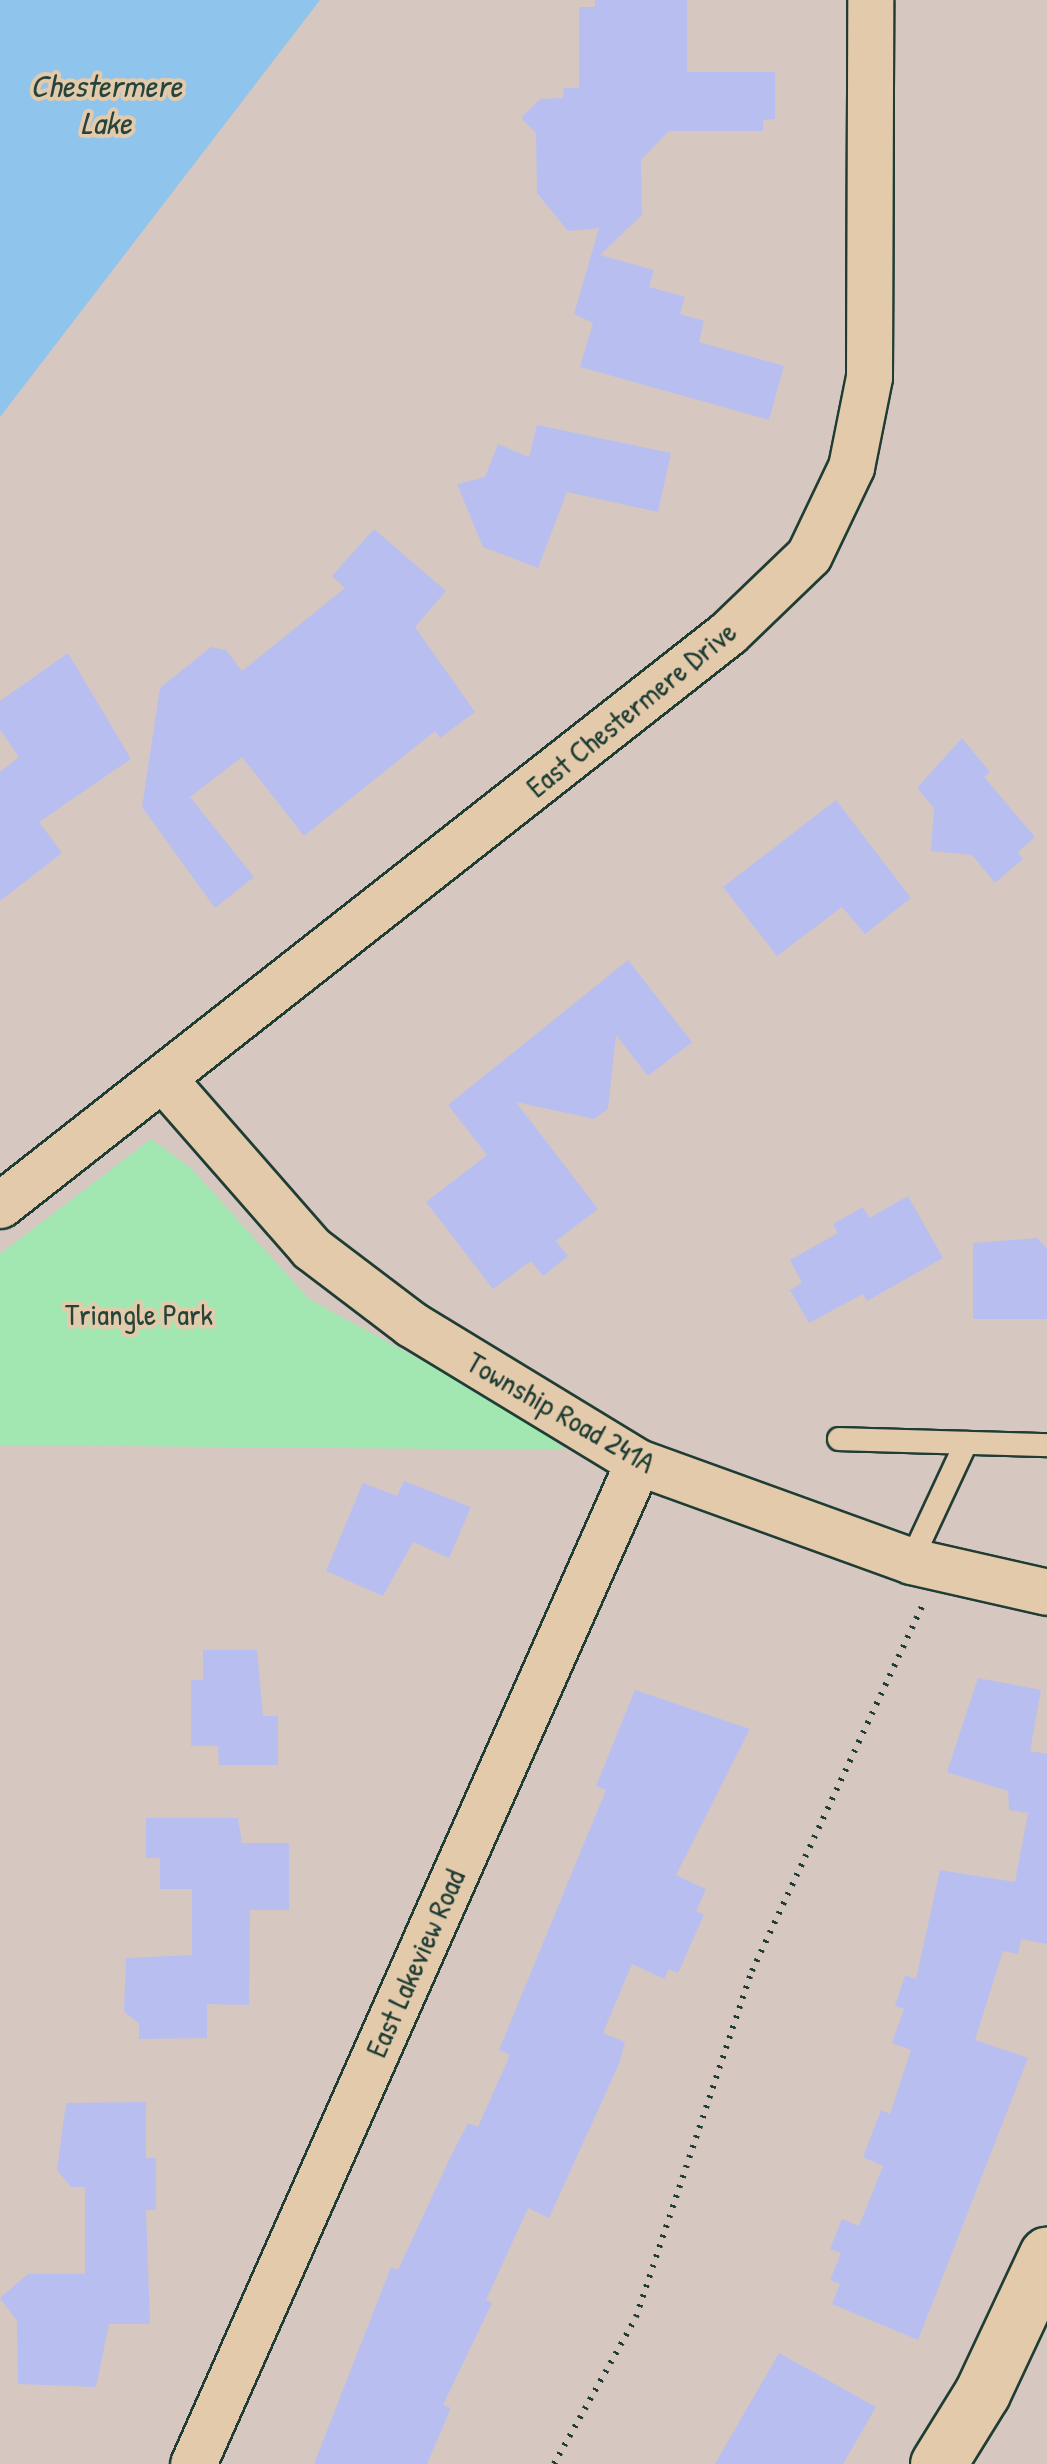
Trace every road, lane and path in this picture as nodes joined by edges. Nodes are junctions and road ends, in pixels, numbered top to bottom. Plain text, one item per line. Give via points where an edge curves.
1 (870, 0) edge
2 (165, 1081) junction
3 (0, 1204) edge
4 (839, 1438) dead end
5 (966, 1444) junction
6 (1047, 1445) edge
7 (638, 1462) junction
8 (924, 1564) junction
9 (1047, 1592) edge
10 (1047, 2254) edge
11 (192, 2464) edge
12 (554, 2464) edge
13 (938, 2464) edge

1 - 2 street, East Chestermere Drive via 869,377 851,467 809,555 728,633
2 - 3 street, East Chestermere Drive
2 - 7 street, Township Road 241A via 311,1248 411,1324
4 - 5 lane
5 - 6 lane
5 - 8 lane
7 - 8 street, Township Road 241A
7 - 11 street, East Lakeview Road
8 - 9 street, Township Road 241A
8 - 12 path via 890,1684 752,1972 636,2317
10 - 13 street via 982,2393

